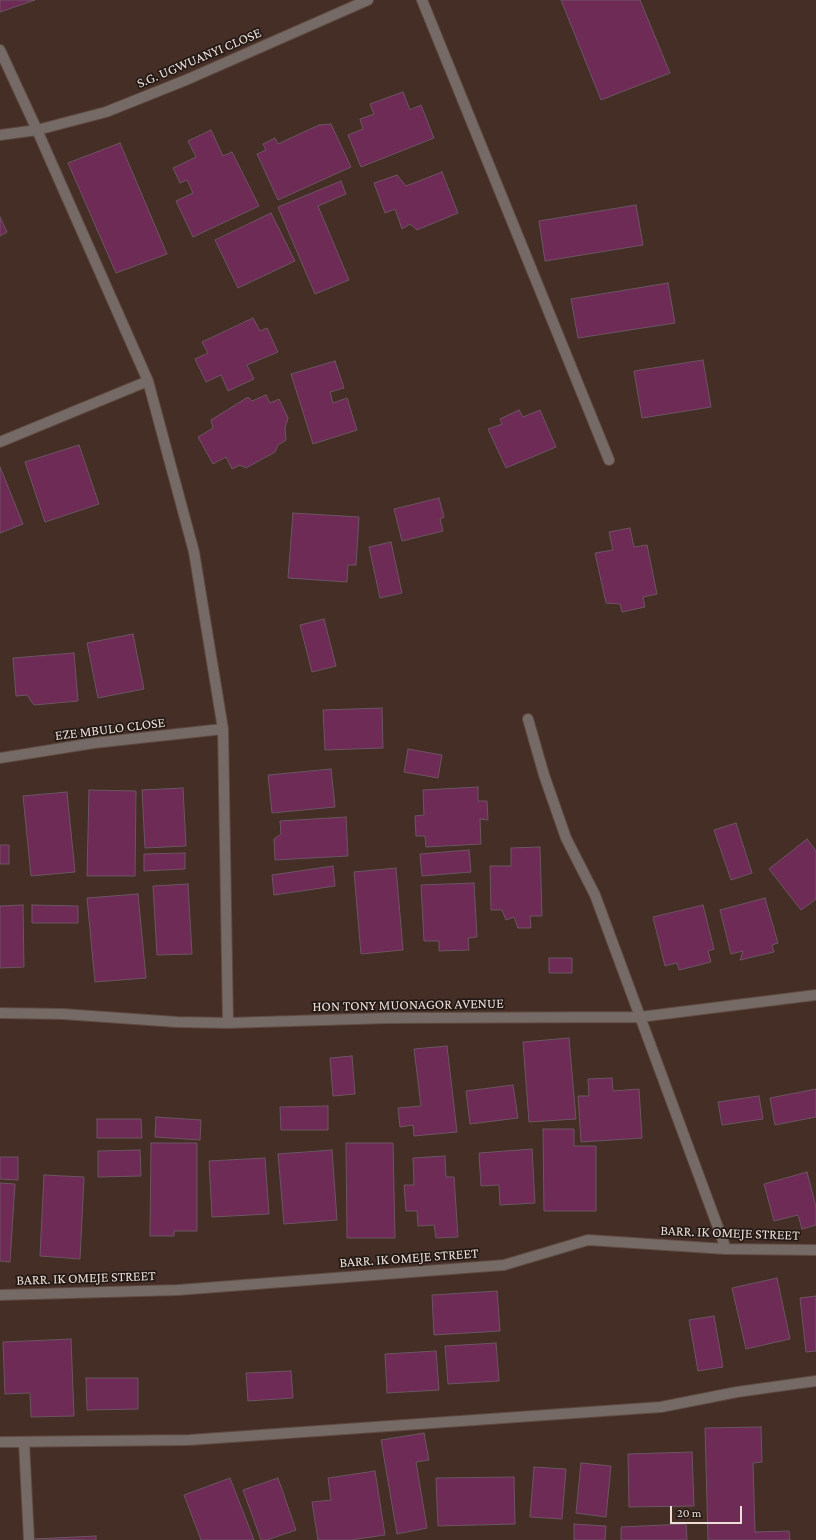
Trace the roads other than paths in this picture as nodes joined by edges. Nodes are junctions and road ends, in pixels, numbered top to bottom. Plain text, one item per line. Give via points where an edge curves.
1 (368, 0) edge
2 (422, 0) edge
3 (0, 50) edge
4 (37, 130) junction
5 (0, 135) edge
6 (148, 382) junction
7 (0, 442) edge
8 (609, 460) dead end
9 (528, 719) dead end
10 (224, 730) junction
11 (0, 758) edge
12 (816, 995) edge
13 (0, 1013) edge
14 (640, 1017) junction
15 (228, 1023) junction
16 (726, 1249) junction
17 (816, 1250) edge
18 (0, 1294) edge
19 (816, 1381) edge
20 (0, 1442) edge
21 (24, 1442) junction
22 (29, 1540) edge

1 - 4 street, S.G. UGWUANYI CLOSE via 186,80 106,112
2 - 8 street
3 - 4 street
4 - 5 street, S.G. UGWUANYI CLOSE
4 - 6 street
6 - 7 street
6 - 10 street via 194,552
9 - 14 street via 566,838 595,895
10 - 11 street, EZE MBULO CLOSE via 94,743
10 - 15 street
12 - 14 street, HON TONY MUONAGOR AVENUE
13 - 15 street, HON TONY MUONAGOR AVENUE
14 - 15 street, HON TONY MUONAGOR AVENUE via 389,1018
14 - 16 street
16 - 17 street, BARR. IK OMEJE STREET
16 - 18 street, BARR. IK OMEJE STREET via 588,1240 504,1265 178,1290
19 - 21 street via 737,1392 661,1408 189,1440
20 - 21 street
21 - 22 street

